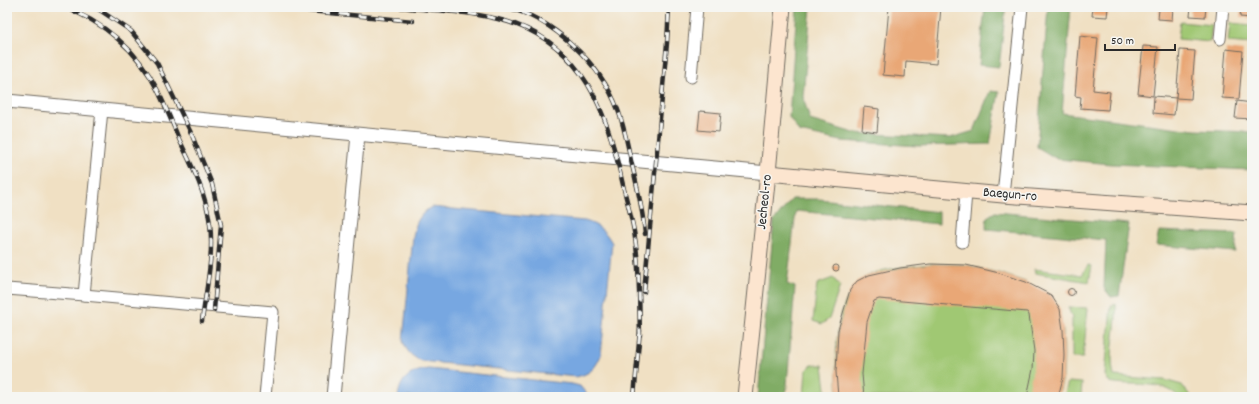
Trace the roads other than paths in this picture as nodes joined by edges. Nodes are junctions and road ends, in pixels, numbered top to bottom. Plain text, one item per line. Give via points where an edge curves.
1 (697, 7) edge
2 (783, 7) edge
3 (1022, 7) edge
4 (1223, 7) edge
5 (1220, 39) dead end
6 (691, 77) dead end
7 (7, 101) edge
8 (102, 110) junction
9 (358, 134) junction
10 (768, 173) junction
11 (966, 192) junction
12 (1003, 195) junction
13 (1252, 213) edge
14 (962, 242) dead end
15 (7, 289) edge
16 (84, 295) junction
17 (265, 397) edge
18 (333, 397) edge
19 (745, 397) edge

1 - 6 street
2 - 10 main road, Jecheol-ro
3 - 12 street
4 - 5 street
7 - 8 street
8 - 9 street
8 - 16 street
9 - 10 street
9 - 18 street
10 - 11 main road, Baegun-ro
10 - 19 main road, Jecheol-ro
11 - 12 main road, Baegun-ro
11 - 14 street
12 - 13 main road, Baegun-ro
15 - 16 street
16 - 17 street via 273,312

